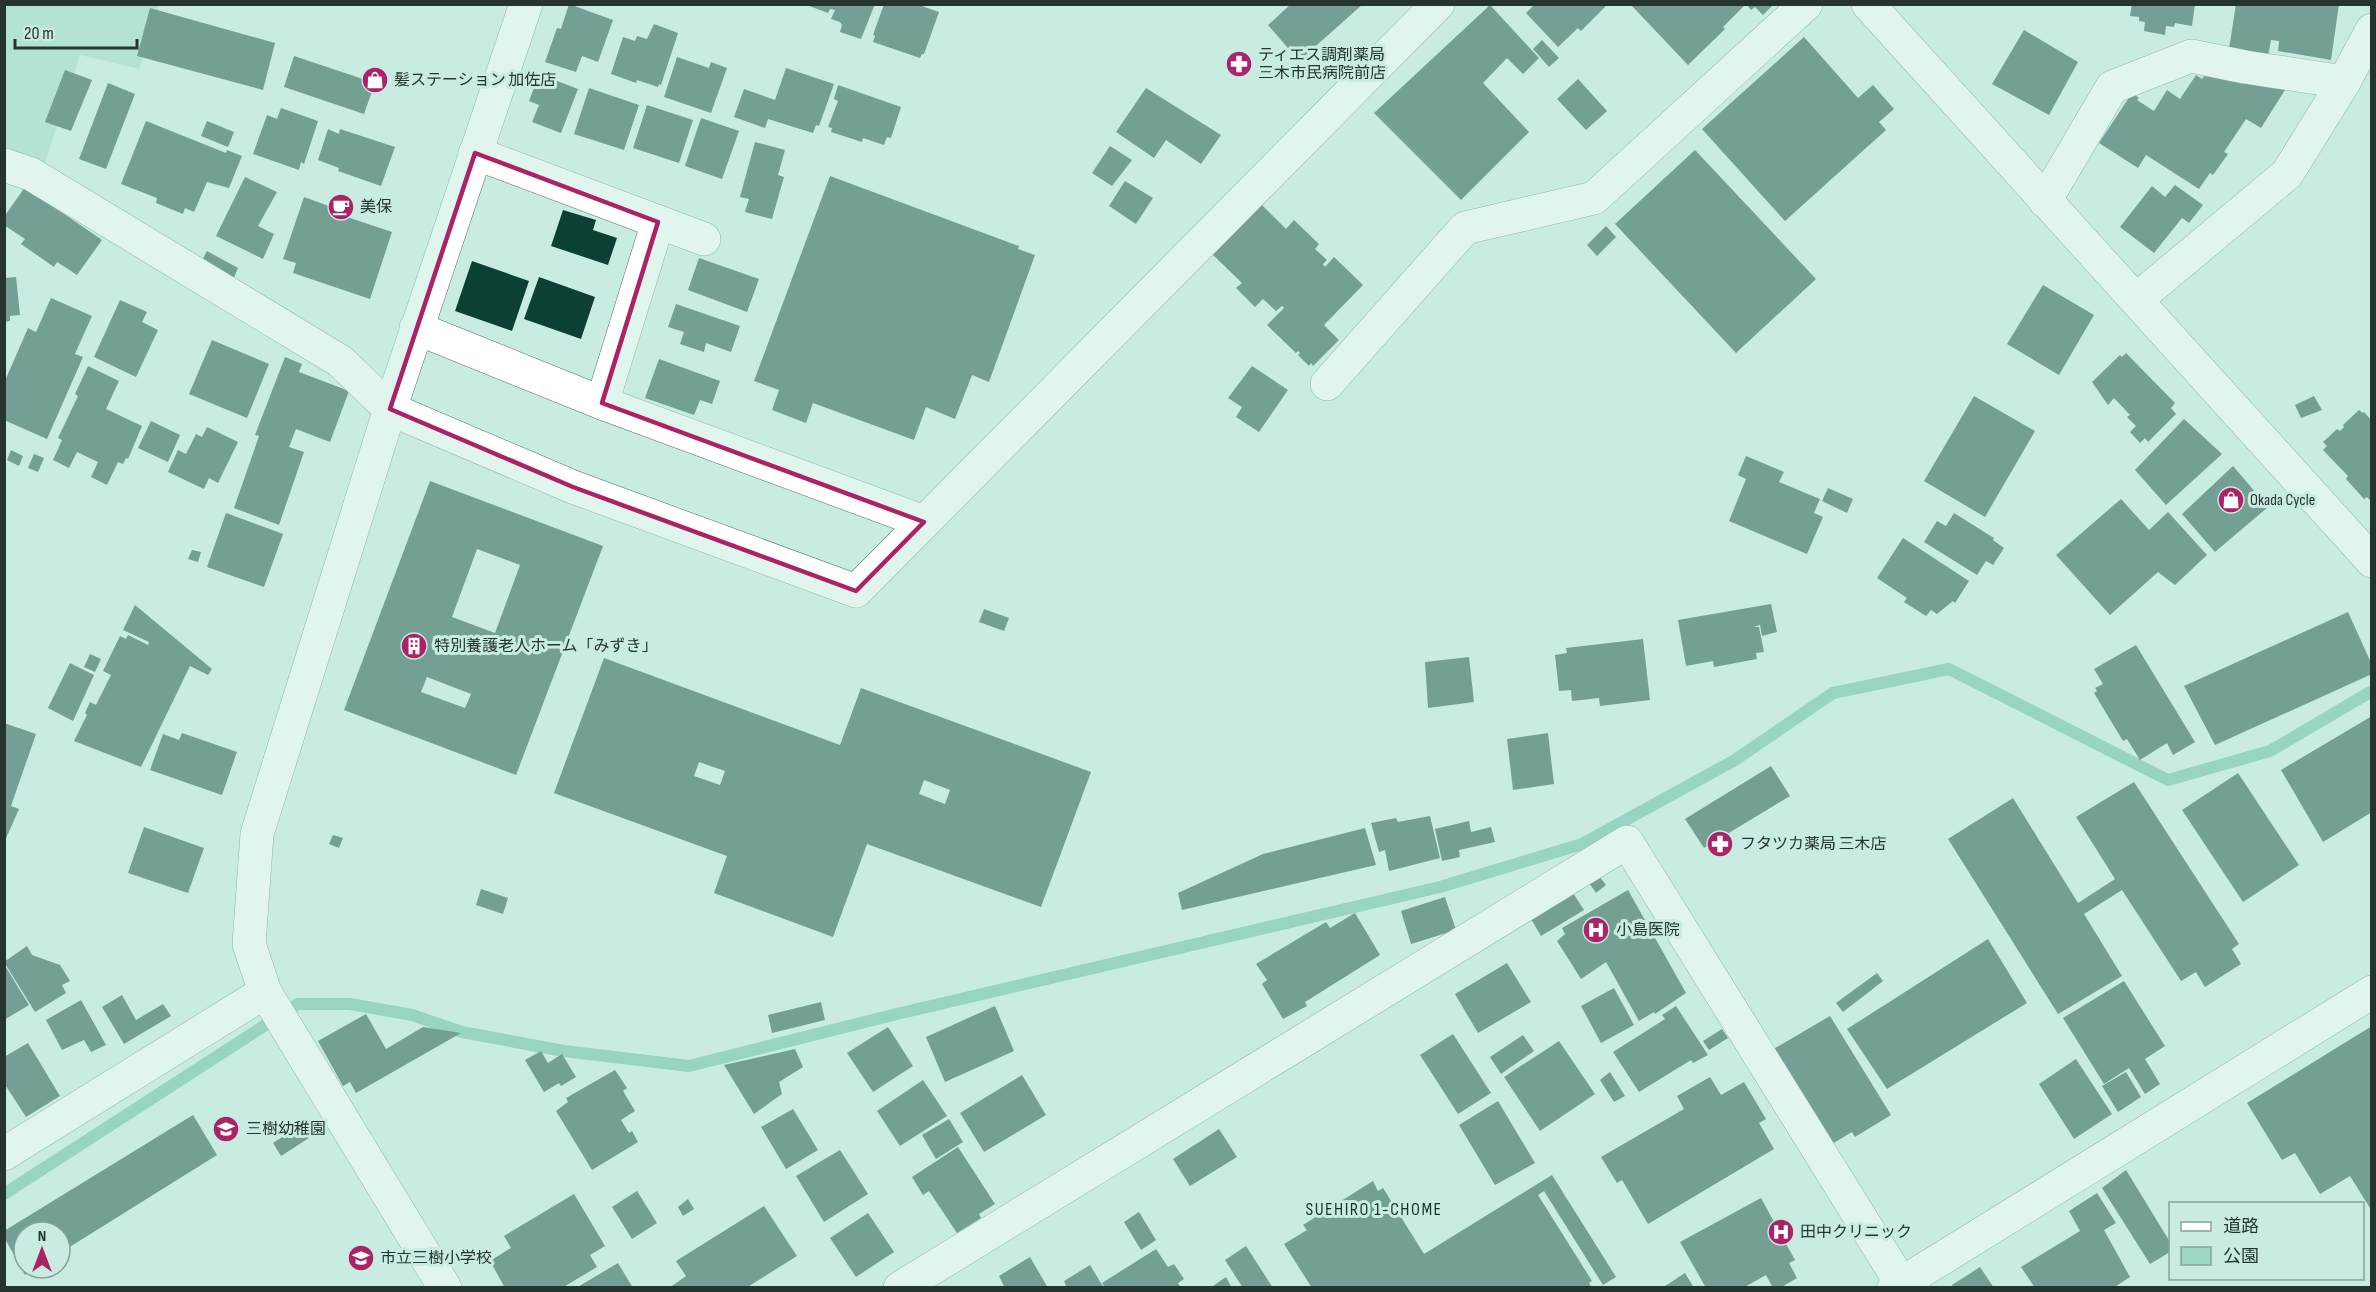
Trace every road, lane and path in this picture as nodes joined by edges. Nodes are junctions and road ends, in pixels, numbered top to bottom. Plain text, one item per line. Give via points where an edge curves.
1 (526, 4) edge
2 (1438, 4) edge
3 (1806, 4) edge
4 (1868, 4) edge
5 (2372, 30) edge
6 (2344, 82) junction
7 (475, 153) junction
8 (4, 165) edge
9 (2045, 201) junction
10 (658, 222) junction
11 (704, 239) dead end
12 (2136, 300) junction
13 (416, 328) junction
14 (1326, 384) dead end
15 (602, 403) junction
16 (390, 409) junction
17 (924, 522) junction
18 (2372, 561) edge
19 (266, 992) junction
20 (2372, 992) edge
21 (4, 1154) edge
22 (1897, 1285) edge
23 (445, 1287) edge
24 (900, 1287) edge

1 - 7 street
2 - 17 street
3 - 14 street via 1594,198 1465,228
4 - 9 street
5 - 6 street
6 - 9 street via 2191,56 2112,87
6 - 12 street via 2287,174
7 - 10 street
7 - 13 street
8 - 16 street via 31,174 340,361
9 - 12 street
10 - 11 street
10 - 15 street
12 - 18 street
13 - 15 street
13 - 16 street
15 - 17 street
16 - 17 street via 573,487 856,591
16 - 19 street via 257,834 249,944
19 - 21 street
19 - 23 street
20 - 22 street
22 - 24 street via 1627,842

